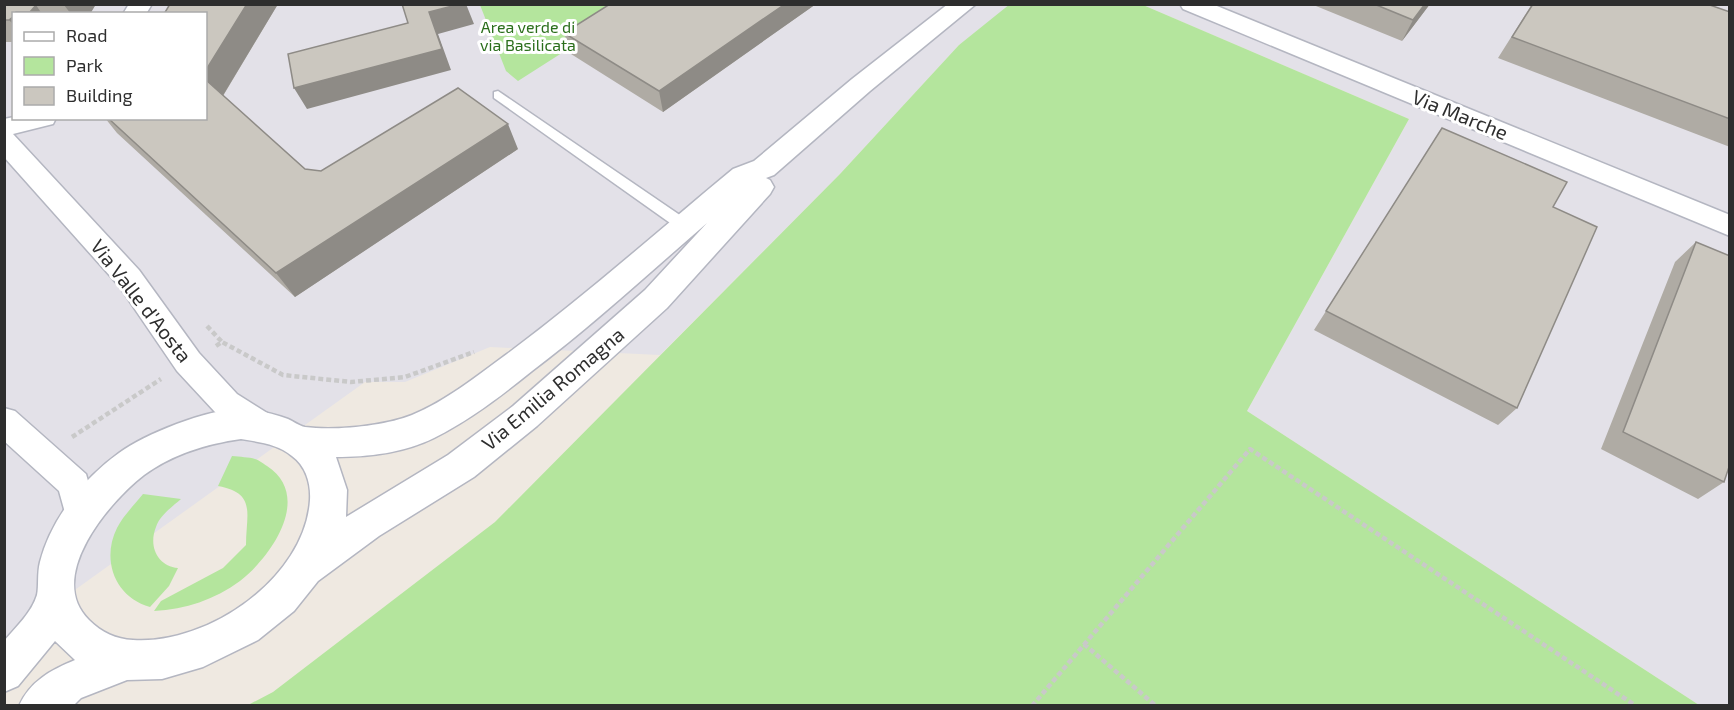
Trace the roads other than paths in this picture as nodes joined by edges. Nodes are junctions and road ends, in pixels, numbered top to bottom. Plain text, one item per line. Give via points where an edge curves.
1 (964, 4) edge
2 (1191, 4) edge
3 (498, 95) dead end
4 (36, 120) edge
5 (4, 128) edge
6 (4, 140) edge
7 (764, 168) junction
8 (685, 226) junction
9 (1730, 226) edge
10 (4, 421) edge
11 (261, 426) junction
12 (303, 442) junction
13 (81, 516) junction
14 (302, 572) junction
15 (56, 598) junction
16 (126, 660) junction
17 (4, 672) edge
18 (40, 705) edge

1 - 7 street, Via Emilia Romagna
2 - 9 street, Via Marche
3 - 8 lane
4 - 5 street
6 - 11 street, Via Valle d'Aosta via 129,278 188,362 226,403
7 - 8 street, Via Emilia Romagna via 743,176
7 - 14 street, Via Emilia Romagna via 764,184 656,299 580,369 461,466 375,517
8 - 12 street, Via Emilia Romagna via 515,367 471,399 420,428 367,442
10 - 13 street via 74,484
11 - 12 street, Via Emilia Romagna via 284,431
11 - 13 street, Via Emilia Romagna via 220,427 176,439 113,479
12 - 14 street, Via Emilia Romagna via 317,456 326,475 329,496 327,520 318,546
13 - 15 street, Via Emilia Romagna via 61,557
14 - 16 street, Via Emilia Romagna via 254,621 223,639 190,653 157,660
15 - 16 street, Via Emilia Romagna via 64,621 78,639 99,652
15 - 17 street, Via Emilia Romagna via 39,631
16 - 18 street, Via Emilia Romagna via 67,684

